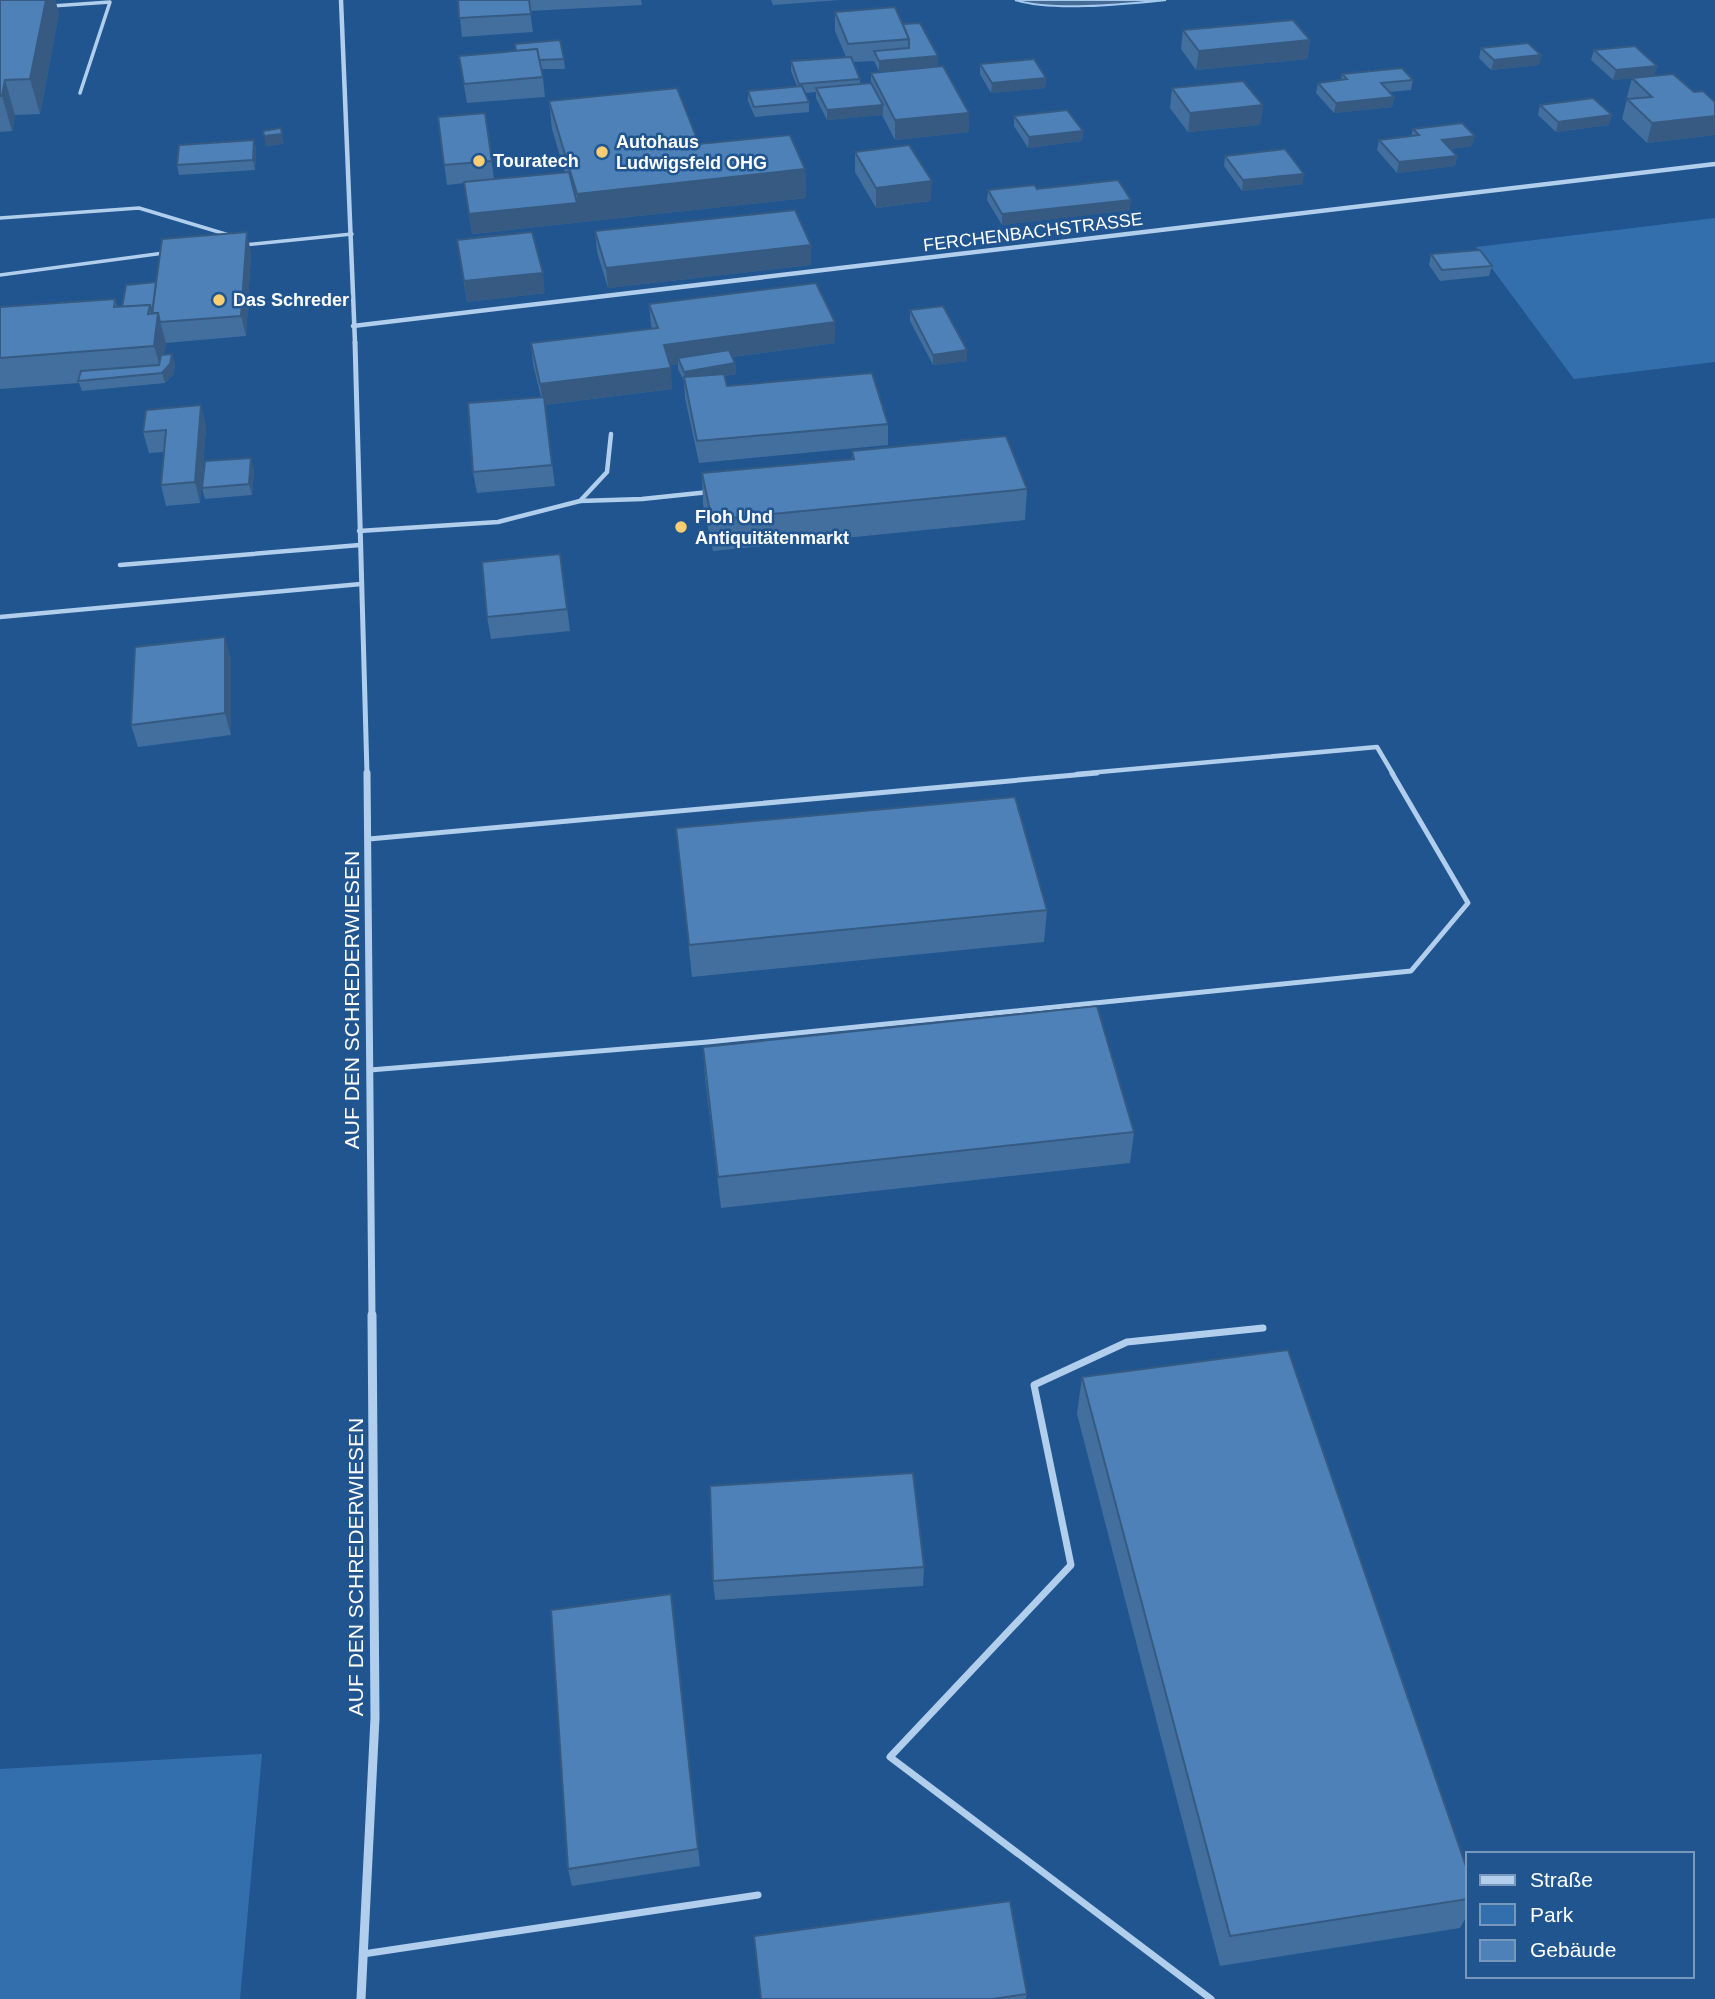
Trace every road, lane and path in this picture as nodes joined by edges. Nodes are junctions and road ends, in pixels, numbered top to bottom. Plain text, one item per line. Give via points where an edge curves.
1 (341, 0) edge
2 (41, 6) edge
3 (80, 93) dead end
4 (1715, 164) edge
5 (0, 218) edge
6 (352, 234) junction
7 (258, 243) junction
8 (231, 246) edge
9 (177, 252) edge
10 (0, 275) edge
11 (353, 326) junction
12 (611, 434) dead end
13 (711, 492) edge
14 (580, 500) junction
15 (359, 531) junction
16 (360, 545) junction
17 (120, 565) dead end
18 (361, 584) junction
19 (0, 617) edge
20 (369, 839) junction
21 (370, 1070) junction
22 (1263, 1328) dead end
23 (758, 1895) dead end
24 (363, 1954) junction
25 (361, 1999) edge
26 (1211, 1999) edge

1 - 6 street, AUF DEN SCHREDERWIESEN
2 - 3 lane via 110,2
4 - 11 street, FERCHENBACHSTRASSE
5 - 7 lane via 139,208
6 - 7 lane
6 - 11 street, AUF DEN SCHREDERWIESEN
7 - 8 lane
9 - 10 lane
11 - 15 street, AUF DEN SCHREDERWIESEN
12 - 14 lane via 607,471
13 - 14 lane
14 - 15 lane via 498,523
15 - 16 street, AUF DEN SCHREDERWIESEN
16 - 17 lane
16 - 18 street, AUF DEN SCHREDERWIESEN
18 - 19 lane
18 - 20 street, AUF DEN SCHREDERWIESEN
20 - 21 street, AUF DEN SCHREDERWIESEN
20 - 21 lane via 1377,747 1468,903 1411,971 708,1042
21 - 24 street, AUF DEN SCHREDERWIESEN via 374,1718
22 - 26 lane via 1127,1342 1034,1385 1071,1565 890,1757
23 - 24 lane
24 - 25 street, AUF DEN SCHREDERWIESEN

